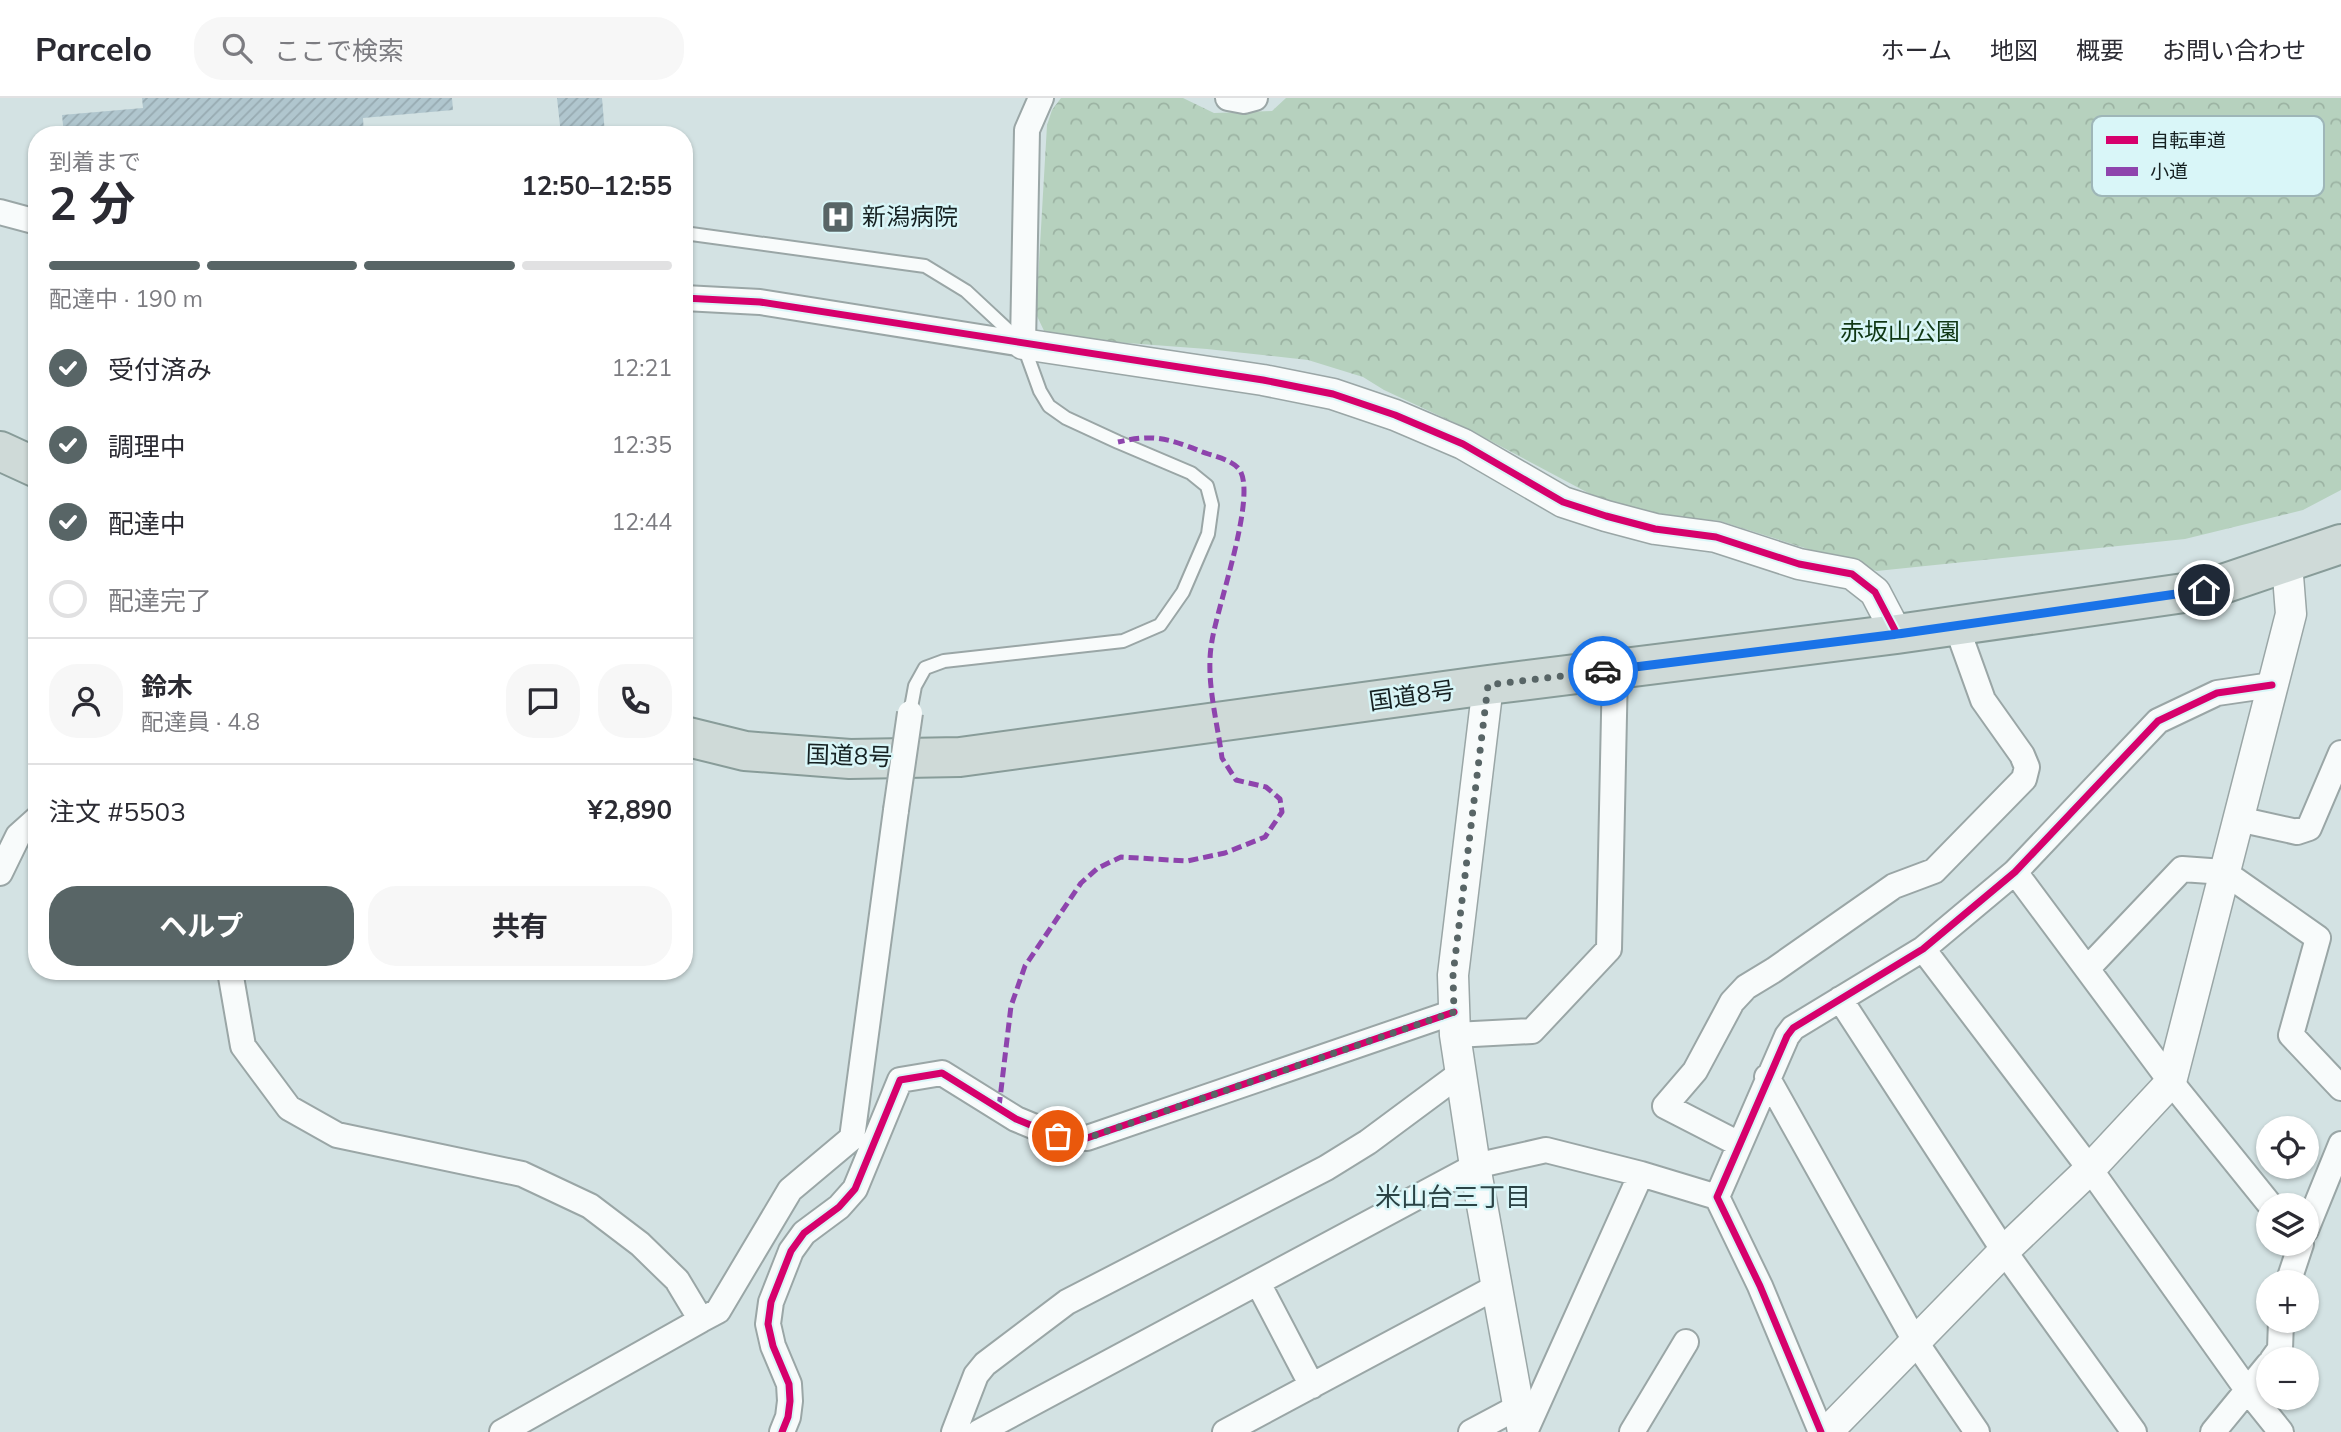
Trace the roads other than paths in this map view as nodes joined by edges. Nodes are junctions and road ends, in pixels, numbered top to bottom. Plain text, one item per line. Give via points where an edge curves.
1 (1041, 98) edge
2 (1228, 98) edge
3 (1255, 98) edge
4 (0, 212) edge
5 (28, 220) edge
6 (693, 234) edge
7 (693, 298) edge
8 (1023, 344) junction
9 (0, 452) edge
10 (28, 464) edge
11 (2341, 544) edge
12 (2287, 564) junction
13 (1956, 625) junction
14 (1898, 634) junction
15 (1615, 669) junction
16 (1488, 685) junction
17 (2272, 685) junction
18 (910, 713) joint
19 (693, 738) edge
20 (2341, 753) edge
21 (2238, 819) junction
22 (28, 827) edge
23 (2015, 872) junction
24 (2224, 872) junction
25 (0, 873) edge
26 (1923, 948) junction
27 (2087, 969) junction
28 (232, 980) edge
29 (1840, 999) junction
30 (1455, 1023) junction
31 (1461, 1073) junction
32 (1767, 1077) junction
33 (2171, 1082) junction
34 (2341, 1088) edge
35 (1739, 1144) junction
36 (2341, 1144) edge
37 (1475, 1166) junction
38 (2090, 1169) junction
39 (1641, 1174) junction
40 (2261, 1193) edge
41 (1717, 1197) junction
42 (2319, 1198) edge
43 (2004, 1251) junction
44 (1258, 1283) junction
45 (1498, 1286) junction
46 (701, 1320) junction
47 (1915, 1341) junction
48 (1686, 1342) dead end
49 (2256, 1381) edge
50 (1312, 1385) junction
51 (2248, 1391) junction
52 (1020, 1424) edge
53 (1522, 1424) edge
54 (502, 1432) edge
55 (782, 1432) edge
56 (954, 1432) edge
57 (978, 1432) edge
58 (1225, 1432) edge
59 (1471, 1432) edge
60 (1632, 1432) edge
61 (1821, 1432) edge
62 (1827, 1432) edge
63 (1977, 1432) edge
64 (2134, 1432) edge
65 (2213, 1432) edge
66 (2281, 1432) edge

1 - 8 street via 1027,130
2 - 3 street
4 - 5 street
6 - 8 lane via 925,266 965,291
7 - 8 street via 760,302
8 - 14 street via 1333,394 1463,444 1563,502 1655,529 1716,537 1799,564 1852,574 1875,592
8 - 18 lane via 1049,406 1066,418 1191,473 1207,486 1212,505 1208,534 1183,592 1160,625 1123,641 944,661 925,668 915,686
9 - 10 highway
11 - 12 highway, 国道8号
12 - 13 highway, 国道8号 via 2204,590
12 - 17 street via 2291,614
13 - 14 highway, 国道8号
13 - 35 street via 1983,700 2022,755 2027,767 2024,779 1934,871 1894,886 1746,987 1732,1002 1695,1071 1665,1106
14 - 15 highway, 国道8号
15 - 16 highway, 国道8号
15 - 30 street via 1609,949 1532,1031
16 - 19 highway, 国道8号 via 960,757 850,759 745,751
16 - 30 street via 1453,975
17 - 21 street
17 - 23 street via 2217,693 2158,721
18 - 46 street, bridge via 852,1138 790,1190 718,1311
20 - 21 street via 2309,828 2297,832
21 - 24 street
22 - 25 street via 18,835
23 - 26 street
23 - 27 street
24 - 27 street via 2182,869
24 - 33 street
24 - 34 street via 2318,938 2291,1035
26 - 29 street
26 - 38 street
27 - 33 street
28 - 46 street via 243,1046 289,1108 337,1135 522,1174 590,1206 677,1280
29 - 32 street via 1794,1028
29 - 43 street
30 - 31 street
30 - 55 street via 1087,1138 1058,1136 1016,1119 942,1073 900,1080 855,1189 804,1233 791,1251 771,1302 768,1324 789,1384 789,1409
31 - 37 street
31 - 56 street via 1326,1168 1067,1302 985,1364 976,1375
32 - 35 street
32 - 47 street
33 - 38 street
33 - 40 street
35 - 41 street
36 - 42 street
37 - 39 street via 1546,1150
37 - 44 street
37 - 45 street
38 - 43 street
38 - 51 street
39 - 41 street
39 - 53 street
41 - 61 street
43 - 47 street
43 - 64 street
44 - 50 street
44 - 52 street
45 - 50 street
45 - 53 street
46 - 54 street
47 - 62 street
47 - 63 street
48 - 60 street
49 - 51 street
50 - 58 street
51 - 65 street
51 - 66 street
52 - 57 street
53 - 59 street

